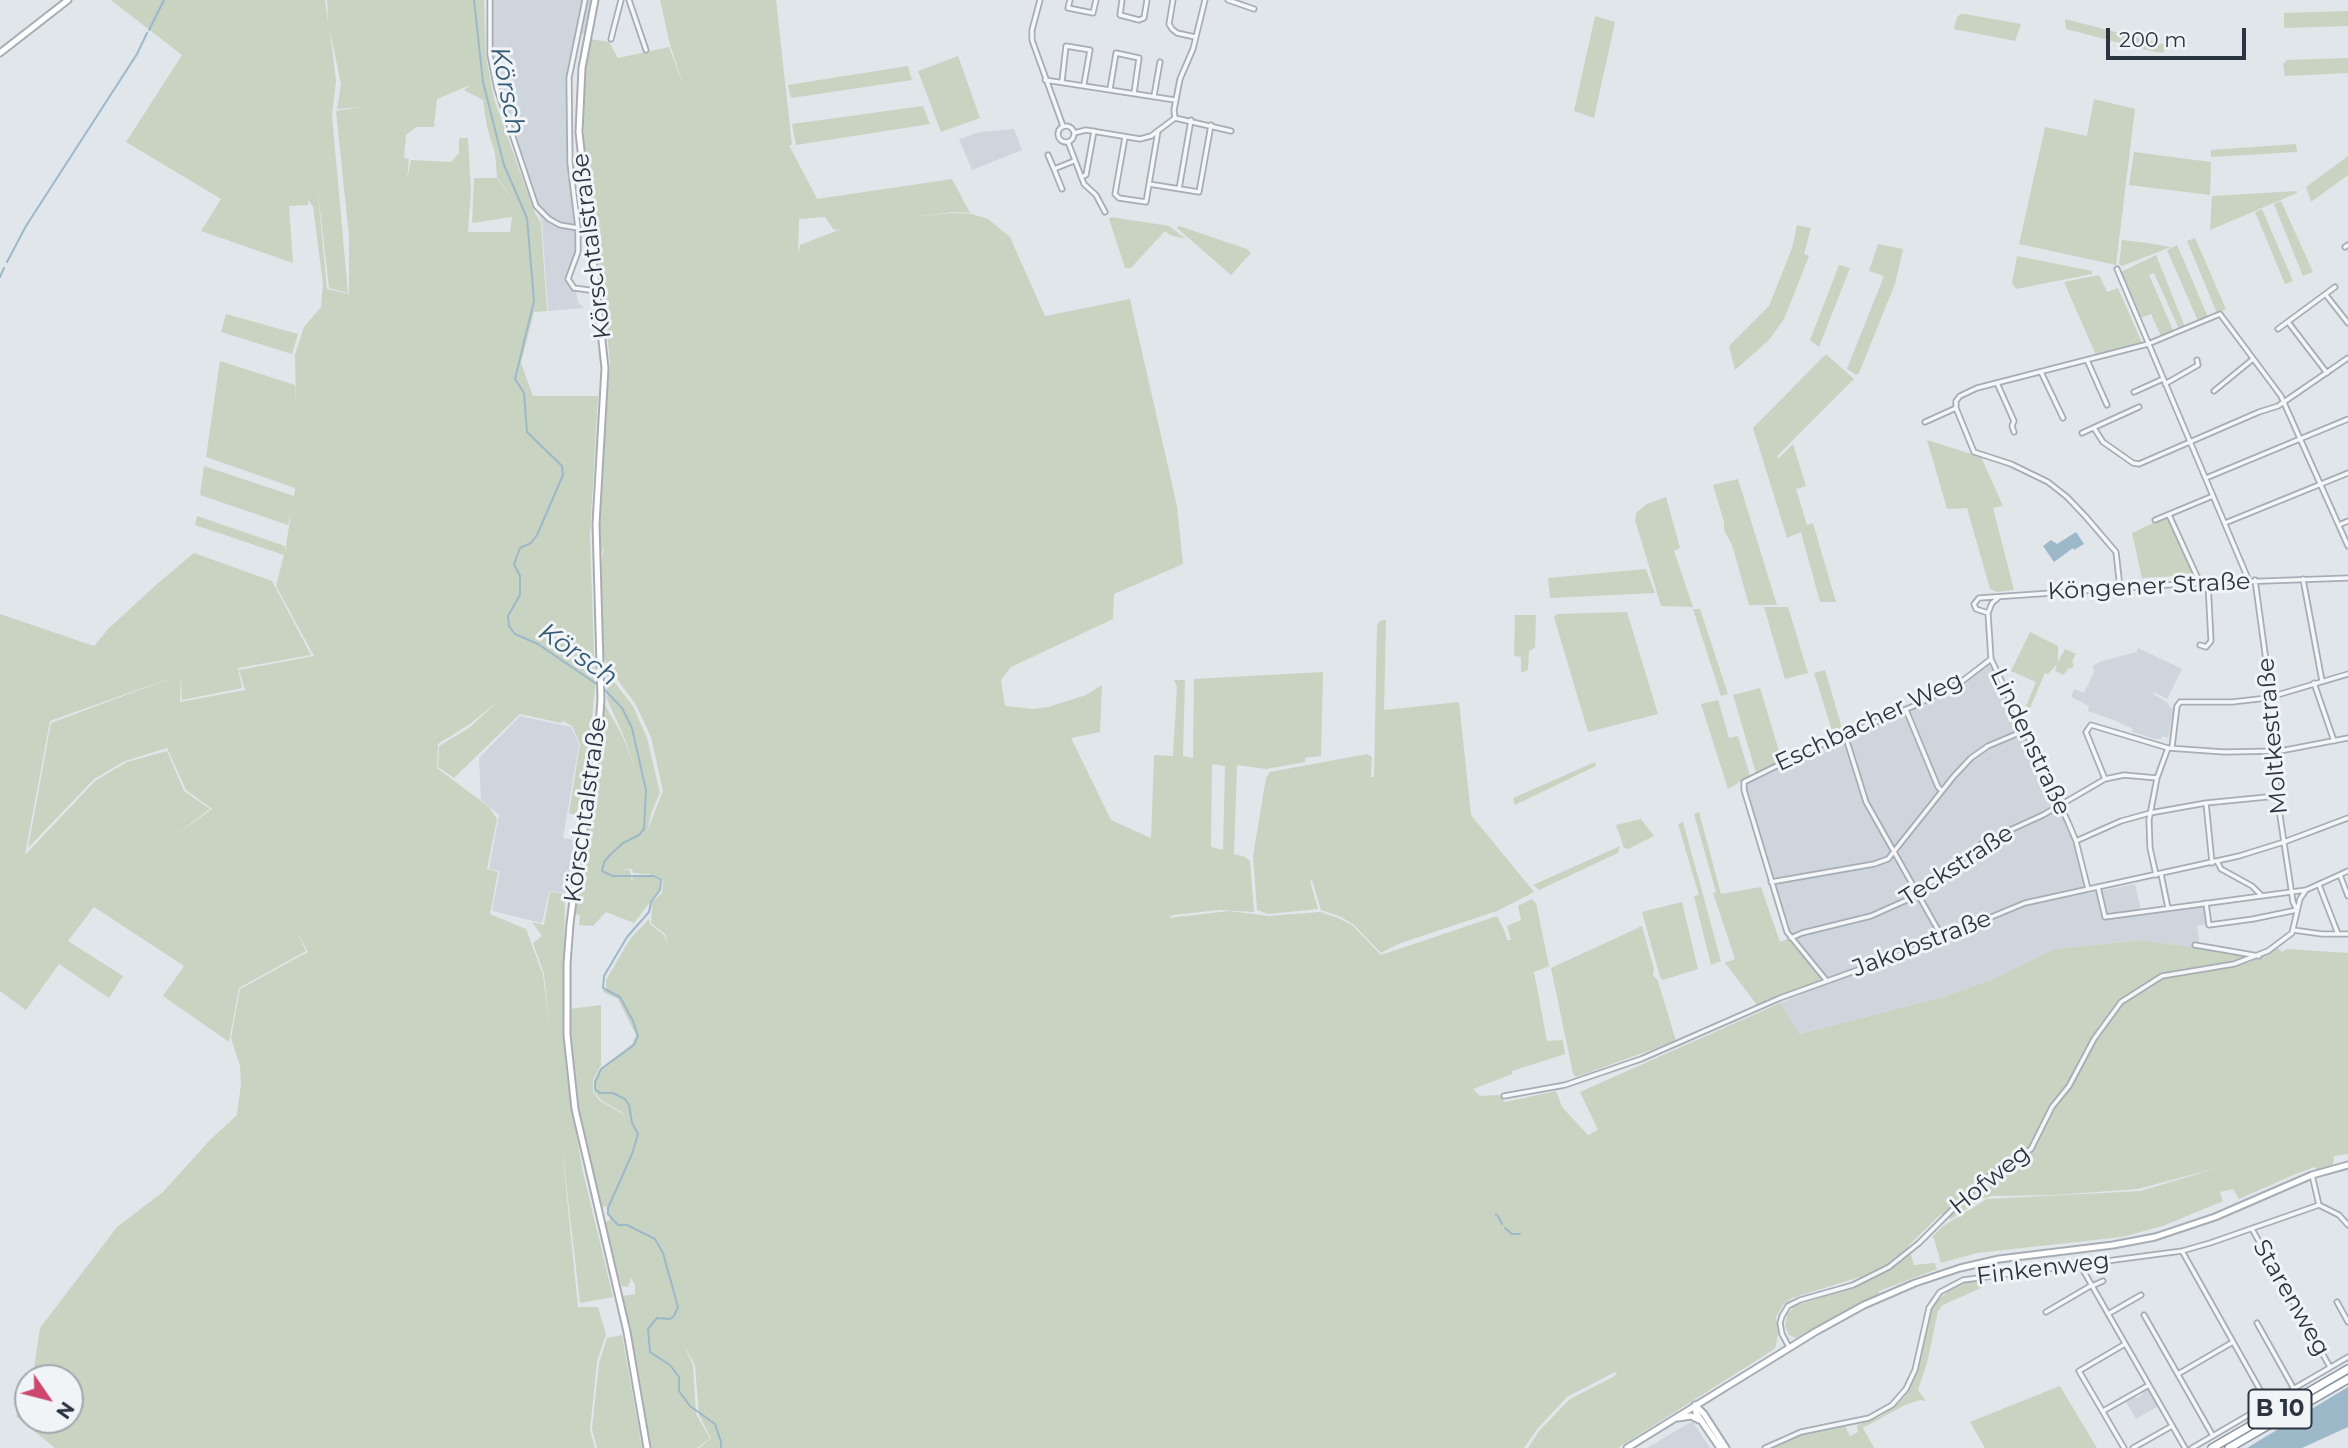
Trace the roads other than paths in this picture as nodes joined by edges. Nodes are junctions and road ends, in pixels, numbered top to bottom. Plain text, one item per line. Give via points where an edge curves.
1 (68, 0) edge
2 (490, 0) edge
3 (585, 0) edge
4 (595, 0) edge
5 (621, 0) edge
6 (629, 0) edge
7 (1040, 0) edge
8 (1070, 0) edge
9 (1096, 0) edge
10 (1122, 0) edge
11 (1147, 0) edge
12 (1173, 0) edge
13 (1205, 0) edge
14 (1227, 0) edge
15 (1254, 9) dead end
16 (1195, 37) junction
17 (611, 39) dead end
18 (646, 50) dead end
19 (0, 53) edge
20 (1160, 62) dead end
21 (1045, 80) junction
22 (1062, 81) junction
23 (1084, 85) junction
24 (1110, 89) junction
25 (1134, 93) junction
26 (1154, 96) junction
27 (1175, 100) junction
28 (1175, 118) junction
29 (1191, 120) junction
30 (1211, 125) junction
31 (1063, 126) junction
32 (1094, 131) junction
33 (1158, 131) junction
34 (1231, 131) dead end
35 (1074, 133) junction
36 (1125, 137) junction
37 (1068, 142) junction
38 (1048, 155) dead end
39 (1074, 161) junction
40 (1054, 169) junction
41 (1081, 177) junction
42 (1149, 184) junction
43 (1062, 189) dead end
44 (1179, 189) junction
45 (1105, 212) dead end
46 (578, 228) junction
47 (2117, 269) dead end
48 (2335, 287) dead end
49 (598, 291) junction
50 (2326, 295) junction
51 (2288, 322) junction
52 (2348, 323) edge
53 (2278, 329) dead end
54 (2148, 344) junction
55 (2348, 358) edge
56 (2253, 359) junction
57 (2087, 360) junction
58 (2197, 360) dead end
59 (2041, 372) junction
60 (2327, 373) junction
61 (2164, 382) junction
62 (1997, 383) junction
63 (2214, 391) dead end
64 (2134, 392) dead end
65 (2284, 403) junction
66 (2107, 405) dead end
67 (2139, 407) dead end
68 (1956, 408) junction
69 (2063, 418) dead end
70 (2348, 419) edge
71 (1925, 422) dead end
72 (2094, 428) junction
73 (2014, 432) dead end
74 (2082, 433) dead end
75 (2301, 439) junction
76 (2190, 441) junction
77 (2348, 473) edge
78 (2206, 478) junction
79 (2321, 485) junction
80 (2213, 496) junction
81 (2169, 515) junction
82 (2155, 520) dead end
83 (2348, 521) edge
84 (2225, 523) junction
85 (2339, 525) junction
86 (2348, 546) edge
87 (2348, 578) edge
88 (2303, 579) junction
89 (2255, 580) junction
90 (2249, 581) junction
91 (2200, 583) junction
92 (2208, 583) junction
93 (2120, 588) junction
94 (2000, 597) junction
95 (1988, 613) junction
96 (2200, 645) dead end
97 (1991, 659) junction
98 (2348, 674) edge
99 (2322, 681) junction
100 (2314, 683) junction
101 (2271, 697) junction
102 (1906, 710) junction
103 (2026, 730) junction
104 (1845, 735) junction
105 (2348, 738) edge
106 (2334, 741) junction
107 (2170, 748) junction
108 (2274, 751) junction
109 (2157, 778) junction
110 (2105, 779) junction
111 (1942, 791) junction
112 (2277, 796) junction
113 (2206, 803) junction
114 (2061, 805) junction
115 (2150, 813) junction
116 (2348, 818) edge
117 (2076, 841) junction
118 (2284, 842) junction
119 (1895, 853) junction
120 (2215, 862) junction
121 (2348, 872) edge
122 (2158, 875) junction
123 (2340, 875) junction
124 (1770, 883) junction
125 (2319, 885) junction
126 (2098, 887) junction
127 (2088, 890) junction
128 (2306, 890) junction
129 (2292, 891) junction
130 (1917, 894) junction
131 (2261, 895) junction
132 (2348, 896) edge
133 (2206, 903) junction
134 (2168, 908) junction
135 (2297, 909) junction
136 (2293, 930) junction
137 (2338, 934) junction
138 (2348, 934) edge
139 (1942, 937) junction
140 (1791, 938) junction
141 (2194, 945) dead end
142 (2259, 956) junction
143 (1826, 980) junction
144 (1504, 1096) dead end
145 (2348, 1165) edge
146 (2312, 1175) junction
147 (2319, 1205) junction
148 (2348, 1225) edge
149 (2252, 1229) junction
150 (2182, 1251) junction
151 (2082, 1264) junction
152 (2102, 1281) dead end
153 (2092, 1286) junction
154 (2141, 1295) dead end
155 (2337, 1302) dead end
156 (2046, 1312) dead end
157 (2108, 1314) junction
158 (2144, 1315) dead end
159 (2348, 1322) edge
160 (2257, 1323) dead end
161 (2233, 1342) junction
162 (2125, 1344) junction
163 (1789, 1348) junction
164 (2348, 1357) edge
165 (2330, 1367) junction
166 (2348, 1369) edge
167 (2178, 1374) junction
168 (2348, 1379) edge
169 (2149, 1385) junction
170 (2294, 1389) junction
171 (1710, 1396) junction
172 (2268, 1404) junction
173 (1695, 1405) junction
174 (2103, 1411) junction
175 (1675, 1418) junction
176 (1704, 1419) junction
177 (2172, 1426) junction
178 (2213, 1436) junction
179 (647, 1448) edge
180 (1627, 1448) edge
181 (1720, 1448) edge
182 (1726, 1448) edge
183 (1765, 1448) edge
184 (2124, 1448) edge
185 (2133, 1448) edge
186 (2185, 1448) edge
187 (2192, 1448) edge
188 (2212, 1448) edge
189 (2229, 1448) edge

1 - 19 main road
2 - 46 street via 490,54 497,89 536,206 560,225
3 - 46 street via 569,78 570,163
4 - 49 main road, Körschtalstraße via 582,68 579,132
5 - 17 street
6 - 18 street
7 - 21 street via 1032,40
8 - 9 street via 1068,8 1093,13
10 - 11 street via 1120,15 1139,20 1144,18
12 - 16 street via 1172,29
13 - 16 street
14 - 15 street
16 - 27 street
20 - 26 street
21 - 22 street
21 - 31 street
22 - 23 street
22 - 23 street via 1066,46 1090,50
23 - 24 street
24 - 25 street
24 - 25 street via 1116,53 1139,58
25 - 26 street
26 - 27 street
27 - 28 street
28 - 29 street
28 - 33 street
29 - 30 street
29 - 44 street
30 - 34 street
30 - 44 street via 1199,192
31 - 35 street
31 - 37 street via 1058,137
32 - 35 street
32 - 36 street
32 - 41 street via 1086,175
33 - 36 street via 1140,139
33 - 42 street
35 - 37 street
36 - 42 street via 1115,194 1146,202
37 - 39 street
38 - 40 street
39 - 40 street
39 - 41 street
40 - 43 street
41 - 45 street
42 - 44 street
46 - 49 street via 578,252 568,279 574,288
47 - 54 street
48 - 50 street
49 - 179 main road, Körschtalstraße via 605,368 596,524 601,699 570,924 567,1035 575,1109 627,1332
50 - 51 street
50 - 52 street
51 - 53 street
51 - 60 street
54 - 56 street via 2220,314
54 - 57 street
54 - 61 street
55 - 60 street
56 - 63 street
56 - 65 street
57 - 59 street
57 - 66 street
58 - 61 street via 2198,365
59 - 62 street
59 - 69 street
60 - 65 street
61 - 64 street
61 - 76 street
62 - 68 street via 1958,398
62 - 73 street via 2014,421
65 - 75 street
65 - 76 street
67 - 72 street
68 - 71 street
68 - 93 street via 1974,452 2043,479 2080,509 2116,552
70 - 75 street
72 - 74 street
72 - 76 street via 2102,442 2136,464
75 - 78 street
75 - 79 street
76 - 78 street
77 - 79 street
78 - 80 street
79 - 84 street
79 - 85 street
80 - 81 street
80 - 84 street
81 - 82 street
81 - 91 street
83 - 85 street
84 - 90 street
85 - 86 street
87 - 88 street, Köngener Straße
88 - 89 street, Köngener Straße
88 - 99 street
89 - 90 street, Köngener Straße
89 - 101 street, Moltkestraße
90 - 92 street, Köngener Straße
91 - 92 street, Köngener Straße
91 - 93 street, Köngener Straße
92 - 96 street via 2212,639 2208,646
93 - 94 street, Köngener Straße
94 - 95 street
94 - 95 street, Köngener Straße via 1976,600 1976,609
95 - 97 street, Lindenstraße
97 - 102 street, Eschbacher Weg via 1961,682
97 - 103 street, Lindenstraße
98 - 99 street
99 - 100 street
100 - 101 street
100 - 106 street
101 - 107 street via 2182,702 2177,706
101 - 108 street, Moltkestraße
102 - 104 street, Eschbacher Weg
102 - 111 street
103 - 111 street via 1976,754
103 - 114 street, Lindenstraße
104 - 119 street via 1866,802
104 - 124 street, Eschbacher Weg via 1744,782
105 - 106 street
106 - 108 street
107 - 108 street
107 - 109 street
107 - 110 street via 2089,725 2086,733
108 - 112 street, Moltkestraße
109 - 110 street, Teckstraße via 2124,775
109 - 115 street
110 - 114 street, Teckstraße
111 - 119 street
112 - 113 street
112 - 118 street, Moltkestraße
113 - 115 street
113 - 120 street
114 - 117 street, Lindenstraße
114 - 130 street, Teckstraße via 1984,842
115 - 117 street
115 - 122 street via 2149,842
116 - 118 street, Jakobstraße
117 - 127 street, Lindenstraße
118 - 120 street, Jakobstraße
118 - 129 street, Moltkestraße
119 - 124 street via 1874,864
119 - 130 street
120 - 122 street, Jakobstraße
120 - 131 street
121 - 123 street
122 - 126 street, Jakobstraße
122 - 134 street
123 - 125 street
123 - 132 street
124 - 140 street
125 - 128 street
125 - 137 street
126 - 127 street, Jakobstraße
126 - 134 street via 2105,917
127 - 139 street, Jakobstraße via 2025,903
128 - 129 street
128 - 135 street
129 - 131 street
129 - 135 street, Moltkestraße
130 - 139 street
130 - 140 street, Teckstraße via 1883,912
131 - 133 street
133 - 134 street
133 - 135 street via 2209,925
135 - 136 street
136 - 137 street
136 - 142 street, Hofweg
137 - 138 street
139 - 143 street, Jakobstraße
140 - 143 street
141 - 142 street
142 - 163 street, Hofweg via 2162,976 2122,1002 2094,1039 2031,1149 1980,1182 1889,1267 1788,1307 1780,1323
143 - 144 street, Jakobstraße via 1629,1063 1570,1083
145 - 146 main road
146 - 147 street
146 - 163 main road via 2155,1237 1999,1258 1940,1274 1874,1300
147 - 148 street via 2339,1214
147 - 149 street, Finkenweg
149 - 150 street, Finkenweg
149 - 165 street, Starenweg
150 - 151 street, Finkenweg
150 - 161 street
151 - 153 street
151 - 183 street, Finkenweg via 1975,1277 1949,1286 1929,1308 1912,1377 1892,1405 1869,1418 1801,1432
152 - 153 street
153 - 156 street
153 - 157 street
154 - 157 street
155 - 159 street
157 - 162 street
158 - 167 street
160 - 170 street
161 - 167 street
161 - 172 street
162 - 169 street
162 - 174 street via 2080,1370
163 - 171 main road
164 - 165 street
165 - 170 street
166 - 188 highway, B 10
167 - 178 street
168 - 189 highway, B 10
169 - 174 street
169 - 177 street
170 - 172 street
171 - 173 main road
171 - 176 main road
172 - 178 street
173 - 175 main road
173 - 176 main road
174 - 184 street
175 - 176 main road
175 - 180 main road
176 - 181 main road
176 - 182 main road
177 - 185 street
177 - 186 street
178 - 187 street

